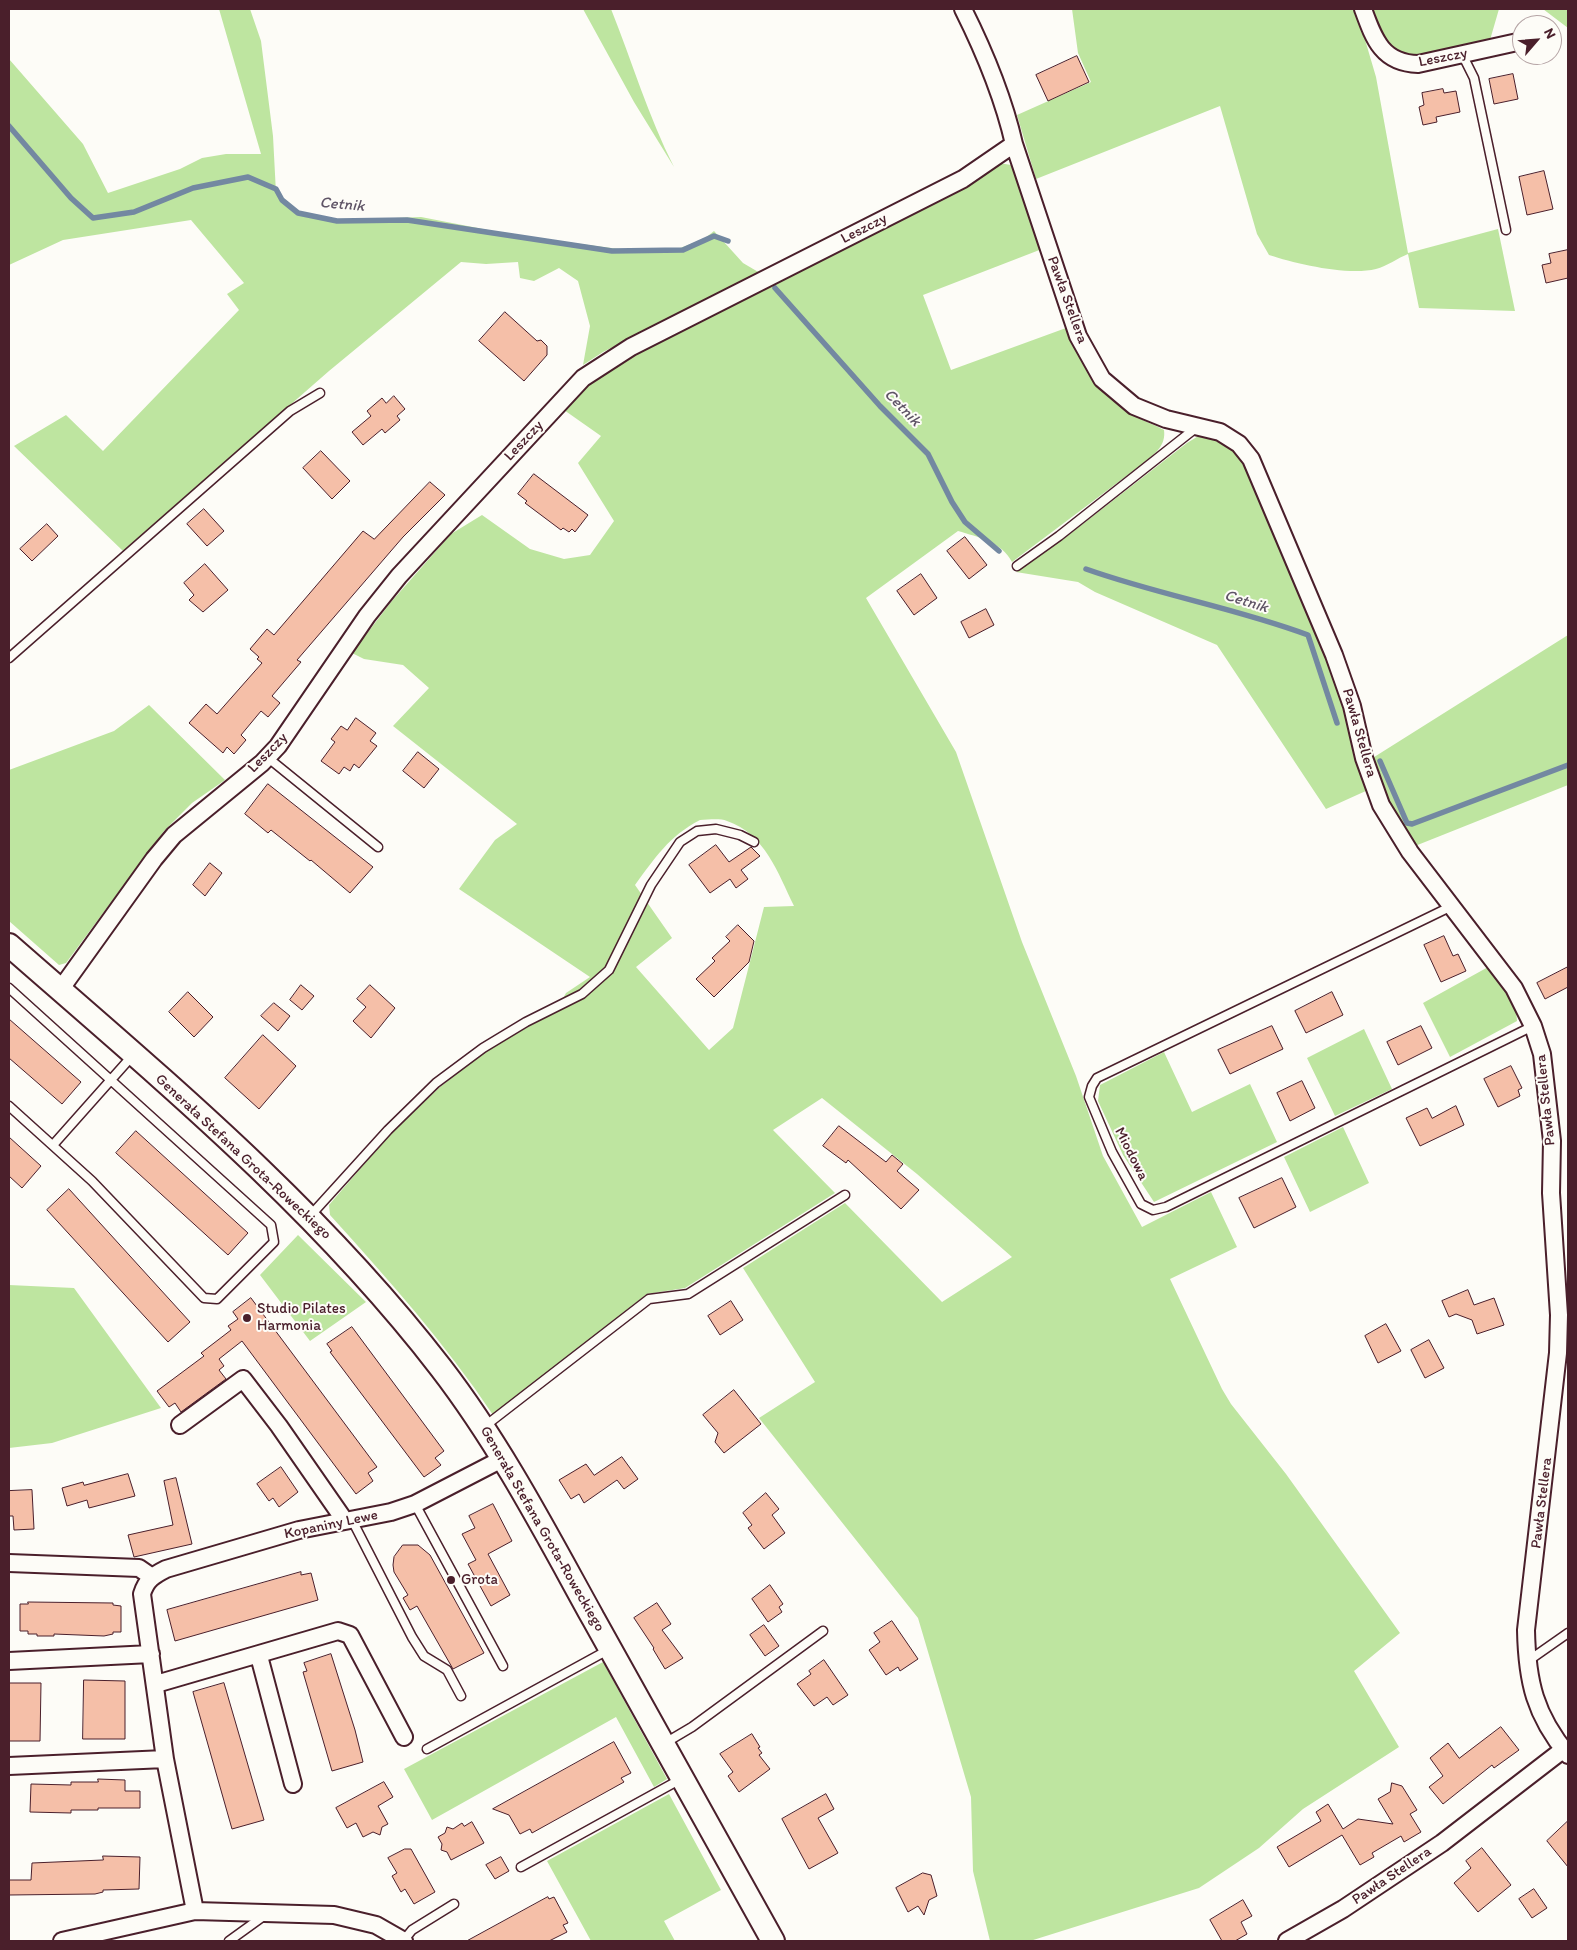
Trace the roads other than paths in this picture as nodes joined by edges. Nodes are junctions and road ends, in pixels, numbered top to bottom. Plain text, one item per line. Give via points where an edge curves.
1 (963, 9) edge
2 (1363, 9) edge
3 (1512, 43) edge
4 (1462, 54) junction
5 (1014, 144) junction
6 (1506, 230) dead end
7 (320, 393) dead end
8 (1196, 427) junction
9 (1017, 566) dead end
10 (9, 658) edge
11 (267, 757) junction
12 (754, 842) dead end
13 (378, 847) dead end
14 (1452, 906) junction
15 (9, 945) edge
16 (9, 988) edge
17 (60, 990) junction
18 (1533, 1026) junction
19 (133, 1055) junction
20 (111, 1079) junction
21 (9, 1106) edge
22 (53, 1145) junction
23 (845, 1194) dead end
24 (310, 1216) junction
25 (180, 1426) dead end
26 (484, 1427) junction
27 (504, 1458) junction
28 (415, 1504) junction
29 (348, 1520) junction
30 (9, 1562) edge
31 (152, 1577) junction
32 (823, 1632) dead end
33 (1568, 1633) edge
34 (610, 1649) junction
35 (151, 1654) junction
36 (259, 1656) junction
37 (9, 1661) edge
38 (1526, 1662) junction
39 (504, 1666) dead end
40 (156, 1684) junction
41 (461, 1696) dead end
42 (404, 1737) dead end
43 (663, 1744) junction
44 (427, 1749) dead end
45 (1566, 1752) edge
46 (165, 1759) junction
47 (9, 1766) edge
48 (682, 1779) junction
49 (293, 1784) dead end
50 (521, 1867) dead end
51 (454, 1904) dead end
52 (195, 1910) junction
53 (267, 1914) junction
54 (62, 1941) edge
55 (229, 1941) edge
56 (404, 1941) edge
57 (773, 1941) edge
58 (1287, 1941) edge

1 - 5 street via 985,52 1006,109
2 - 4 street, Leszczy via 1381,48 1403,64 1418,64
3 - 4 street, Leszczy
4 - 6 lane via 1474,78
5 - 8 street, Pawła Stellera via 1078,336 1102,379 1134,406
5 - 11 street, Leszczy via 963,179 631,347 582,378 399,576 367,616 290,730
7 - 10 lane via 290,411
8 - 9 lane
8 - 14 street, Pawła Stellera via 1220,432 1239,444 1251,460 1334,655 1381,805 1410,852
11 - 13 lane
11 - 17 street, Leszczy via 174,835
12 - 24 lane via 716,829 697,831 680,842 651,885 608,970 582,994 483,1048 436,1084 388,1130
14 - 18 street, Pawła Stellera via 1514,988
14 - 18 lane, Miodowa via 1097,1078 1090,1096 1112,1152 1141,1204 1153,1210 1166,1207
15 - 17 street, Generała Stefana Grota-Roweckiego
16 - 20 lane
17 - 19 street, Generała Stefana Grota-Roweckiego
18 - 38 street, Pawła Stellera via 1542,1054 1550,1121 1553,1255 1559,1314 1554,1400 1526,1630
19 - 20 lane
19 - 24 street, Generała Stefana Grota-Roweckiego
20 - 22 lane
20 - 22 lane via 271,1225 274,1242 217,1299 204,1298
21 - 22 lane
23 - 26 lane via 688,1294 649,1300
24 - 26 street, Generała Stefana Grota-Roweckiego via 402,1319
25 - 29 street via 243,1379
26 - 27 street, Generała Stefana Grota-Roweckiego
27 - 28 street, Kopaniny Lewe
27 - 34 street, Generała Stefana Grota-Roweckiego
28 - 29 street, Kopaniny Lewe
28 - 39 lane
29 - 31 street, Kopaniny Lewe via 299,1530 166,1569
29 - 41 lane via 424,1656 448,1670
30 - 31 street via 139,1568
31 - 35 street via 144,1585 142,1594
32 - 43 lane via 692,1727
33 - 38 lane
34 - 43 street, Generała Stefana Grota-Roweckiego
34 - 44 lane
35 - 37 street
35 - 40 street
36 - 40 street
36 - 42 street via 338,1631 350,1635
36 - 49 street
38 - 45 street, Pawła Stellera via 1538,1709
40 - 46 street
43 - 48 street, Generała Stefana Grota-Roweckiego
45 - 58 street, Pawła Stellera via 1442,1843 1343,1909
46 - 47 street
46 - 52 street
48 - 50 lane
48 - 57 street, Generała Stefana Grota-Roweckiego
51 - 56 lane via 412,1930
52 - 53 street
52 - 54 street
53 - 55 lane
53 - 56 street via 334,1915 356,1919 376,1925

